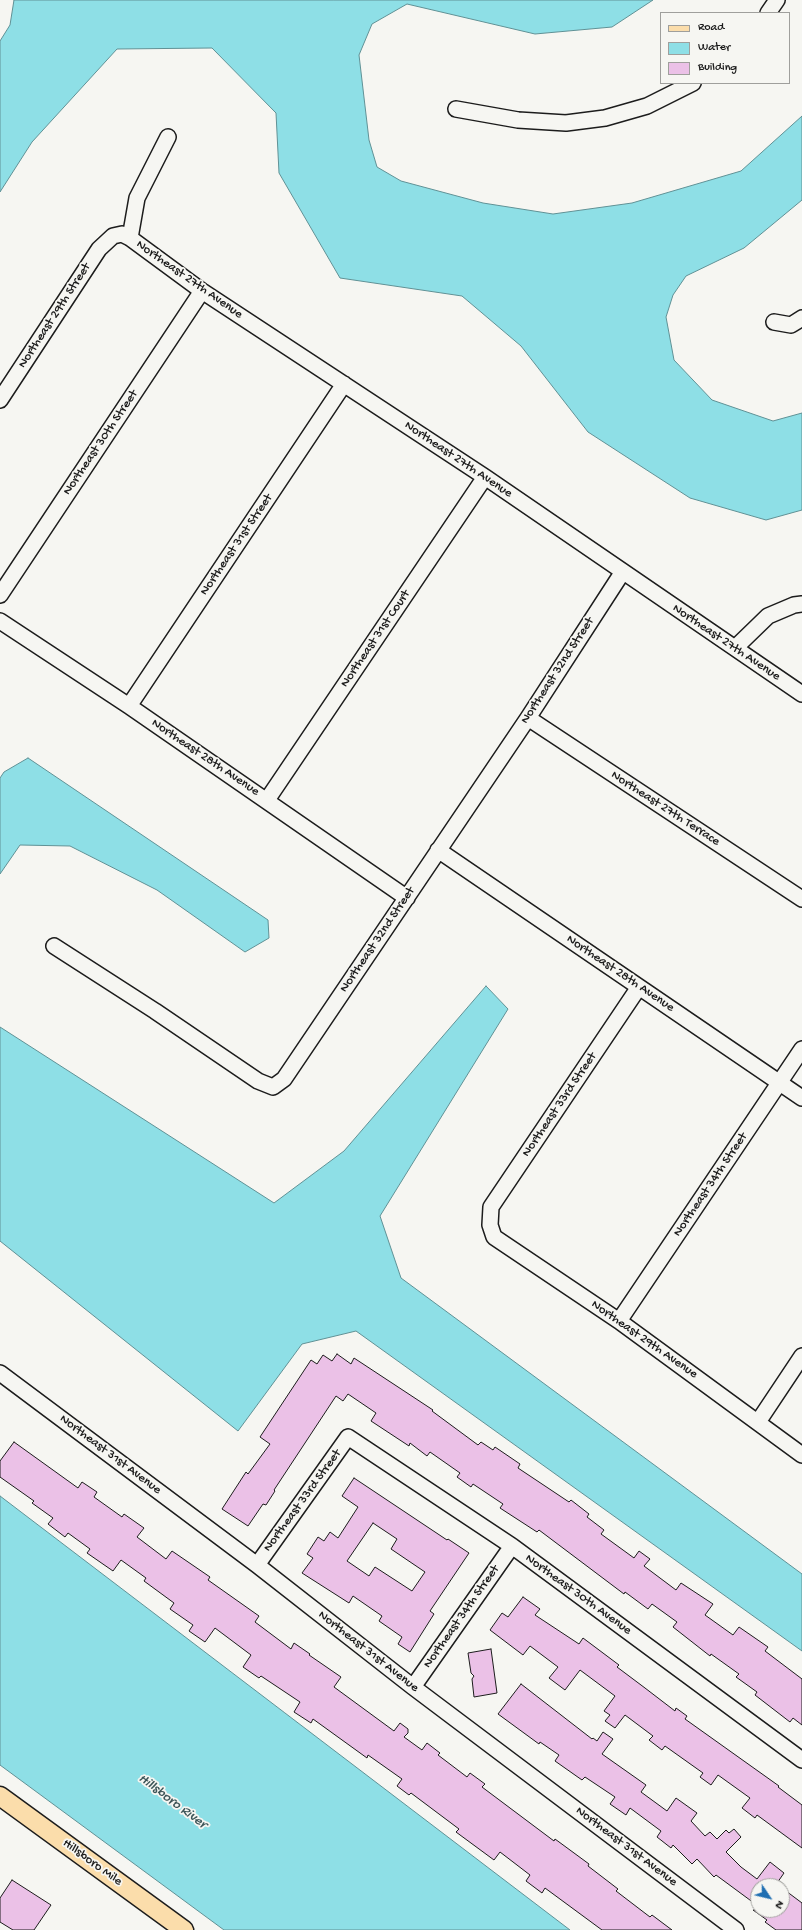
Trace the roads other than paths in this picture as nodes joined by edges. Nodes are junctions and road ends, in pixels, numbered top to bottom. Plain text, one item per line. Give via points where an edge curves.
1 (776, 0) edge
2 (769, 12) edge
3 (690, 84) edge
4 (456, 109) dead end
5 (168, 137) dead end
6 (113, 236) joint
7 (130, 238) junction
8 (202, 292) junction
9 (802, 318) edge
10 (774, 322) dead end
11 (344, 384) junction
12 (0, 400) edge
13 (485, 477) junction
14 (622, 573) junction
15 (0, 595) edge
16 (802, 604) edge
17 (0, 621) edge
18 (735, 648) junction
19 (802, 694) edge
20 (129, 706) junction
21 (528, 718) junction
22 (267, 800) junction
23 (438, 850) junction
24 (407, 898) junction
25 (802, 899) edge
26 (54, 946) dead end
27 (639, 987) junction
28 (802, 1049) edge
29 (780, 1083) junction
30 (802, 1098) edge
31 (490, 1225) joint
32 (619, 1321) junction
33 (802, 1356) edge
34 (0, 1373) edge
35 (758, 1422) junction
36 (348, 1438) joint
37 (802, 1455) edge
38 (512, 1546) junction
39 (257, 1565) junction
40 (413, 1687) junction
41 (802, 1760) edge
42 (0, 1796) edge
43 (184, 1930) edge
44 (736, 1930) edge

1 - 2 street
3 - 4 street via 647,106 605,118 566,122 518,120
5 - 7 street via 137,198
6 - 7 street, Northeast 27th Avenue via 122,234
6 - 12 street, Northeast 29th Street via 99,249
7 - 8 street, Northeast 27th Avenue
8 - 11 street, Northeast 27th Avenue
8 - 15 street, Northeast 30th Street
9 - 10 street via 791,324
11 - 13 street, Northeast 27th Avenue
11 - 20 street, Northeast 31st Street
13 - 14 street, Northeast 27th Avenue
13 - 22 street, Northeast 31st Court
14 - 18 street, Northeast 27th Avenue
14 - 21 street, Northeast 32nd Street
16 - 18 street via 768,616
17 - 20 street, Northeast 28th Avenue
18 - 19 street, Northeast 27th Avenue
20 - 22 street, Northeast 28th Avenue
21 - 23 street, Northeast 32nd Street
21 - 25 street, Northeast 27th Terrace
22 - 24 street, Northeast 28th Avenue
23 - 24 street, Northeast 32nd Street
23 - 27 street, Northeast 28th Avenue
24 - 26 street, Northeast 32nd Street via 284,1079 272,1087 258,1082
27 - 29 street, Northeast 28th Avenue
27 - 31 street, Northeast 33rd Street via 491,1207
28 - 29 street, Northeast 34th Street
29 - 30 street, Northeast 28th Avenue
29 - 32 street, Northeast 34th Street
31 - 32 street, Northeast 29th Avenue via 494,1237
32 - 35 street, Northeast 29th Avenue
33 - 35 street
34 - 39 street, Northeast 31st Avenue
35 - 37 street, Northeast 29th Avenue
36 - 38 street, Northeast 30th Avenue
36 - 39 street, Northeast 33rd Street
38 - 40 street, Northeast 34th Street
38 - 41 street, Northeast 30th Avenue
39 - 40 street, Northeast 31st Avenue
40 - 44 street, Northeast 31st Avenue
42 - 43 main road, Hillsboro Mile

